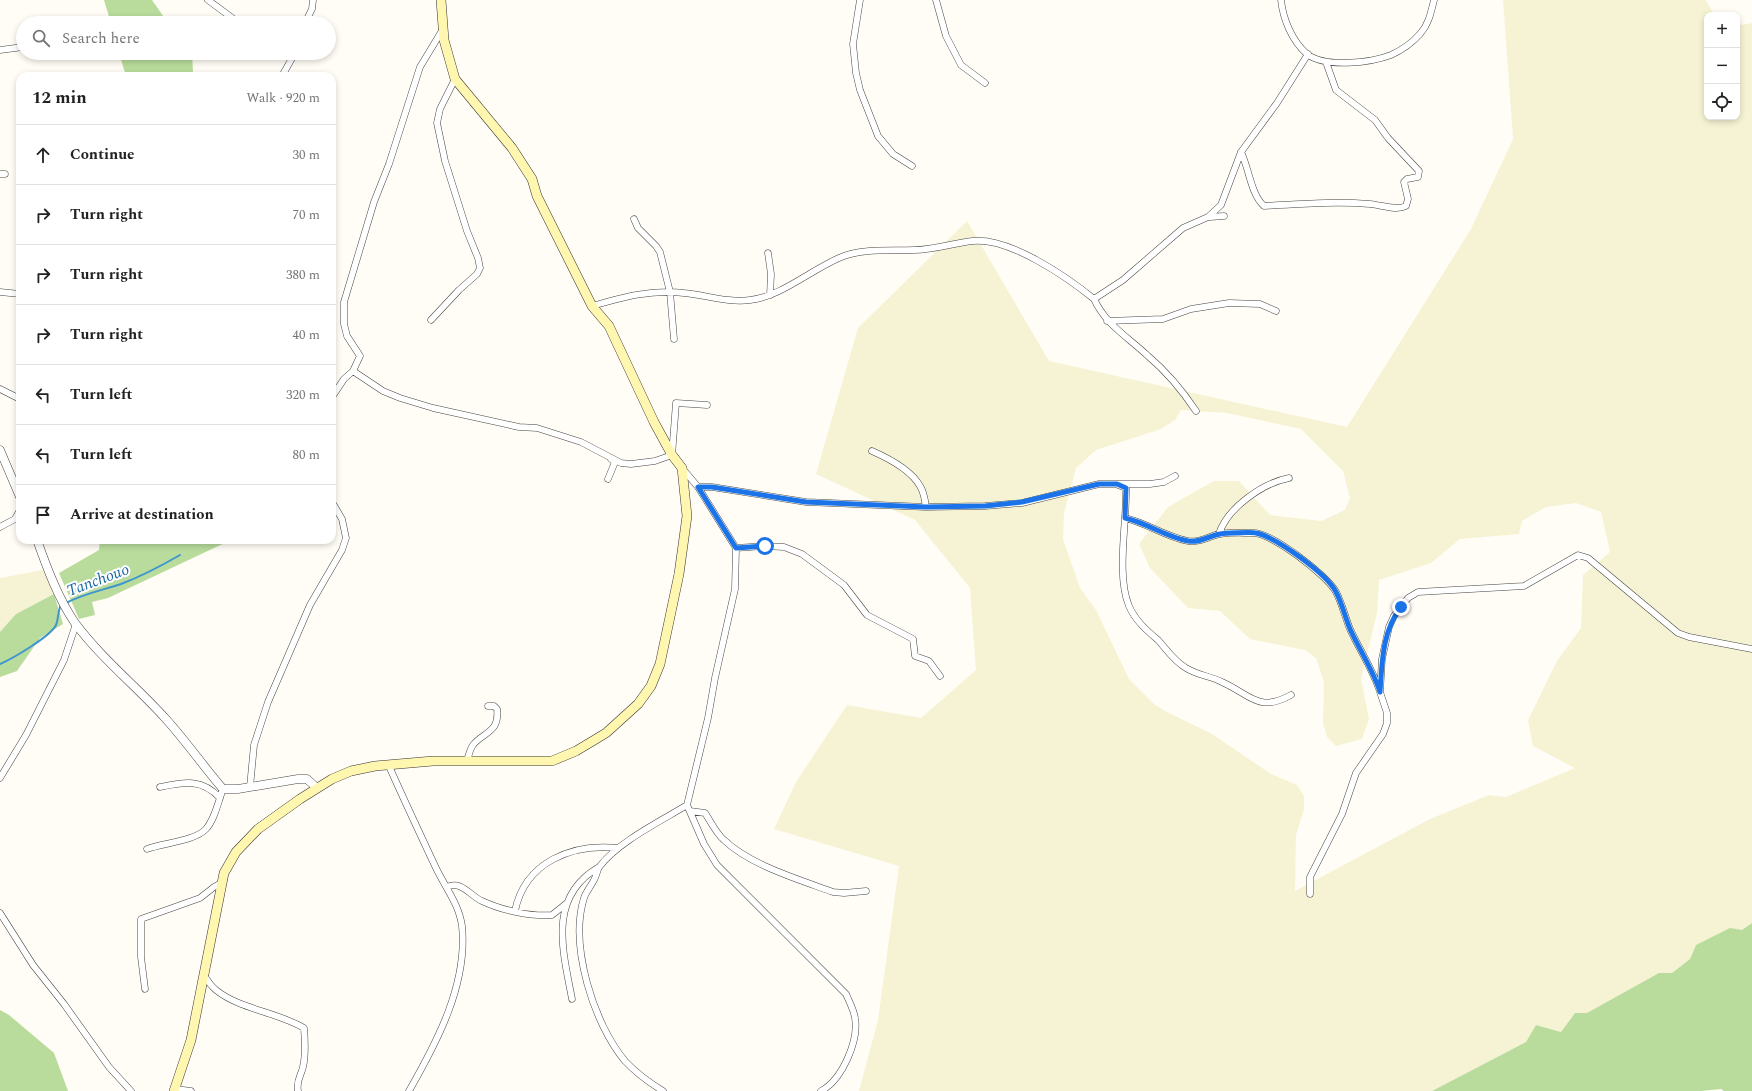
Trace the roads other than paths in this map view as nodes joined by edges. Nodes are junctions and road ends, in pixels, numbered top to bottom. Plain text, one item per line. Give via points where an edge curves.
1 (208, 0) edge
2 (313, 0) edge
3 (441, 0) edge
4 (860, 0) edge
5 (936, 0) edge
6 (1281, 0) edge
7 (1434, 0) edge
8 (230, 16) edge
9 (308, 16) edge
10 (443, 29) junction
11 (16, 48) edge
12 (0, 50) edge
13 (1308, 54) junction
14 (292, 60) edge
15 (1326, 62) junction
16 (284, 72) edge
17 (455, 79) junction
18 (985, 83) dead end
19 (1241, 152) junction
20 (912, 166) dead end
21 (1224, 216) dead end
22 (1208, 217) junction
23 (634, 219) dead end
24 (768, 254) dead end
25 (0, 292) edge
26 (670, 292) junction
27 (16, 294) edge
28 (770, 295) junction
29 (1094, 299) junction
30 (592, 306) junction
31 (1276, 311) dead end
32 (432, 320) dead end
33 (1107, 321) junction
34 (674, 339) dead end
35 (353, 371) junction
36 (0, 389) edge
37 (336, 390) edge
38 (16, 397) edge
39 (707, 405) dead end
40 (1196, 411) dead end
41 (0, 450) edge
42 (872, 451) dead end
43 (672, 455) junction
44 (610, 458) junction
45 (682, 468) junction
46 (1176, 476) dead end
47 (1289, 478) dead end
48 (608, 479) dead end
49 (1117, 484) junction
50 (698, 487) junction
51 (16, 488) edge
52 (926, 507) junction
53 (336, 509) edge
54 (1125, 518) junction
55 (16, 519) edge
56 (0, 527) edge
57 (1219, 534) junction
58 (39, 544) edge
59 (736, 548) junction
60 (76, 624) junction
61 (1752, 649) edge
62 (940, 676) dead end
63 (1380, 692) junction
64 (1291, 695) dead end
65 (488, 706) dead end
66 (467, 760) junction
67 (389, 766) junction
68 (0, 778) edge
69 (160, 786) dead end
70 (250, 786) junction
71 (317, 788) junction
72 (223, 789) junction
73 (220, 798) junction
74 (687, 805) junction
75 (690, 811) junction
76 (618, 848) junction
77 (147, 849) dead end
78 (599, 867) junction
79 (221, 883) junction
80 (447, 887) junction
81 (866, 891) dead end
82 (1310, 894) dead end
83 (567, 903) junction
84 (515, 911) junction
85 (0, 913) edge
86 (204, 975) junction
87 (146, 989) dead end
88 (572, 999) dead end
89 (175, 1090) edge
90 (131, 1091) edge
91 (191, 1091) edge
92 (298, 1091) edge
93 (409, 1091) edge
94 (664, 1091) edge
95 (821, 1091) edge

1 - 8 street
2 - 9 street
3 - 10 main road
4 - 20 street via 853,44 860,90 878,136 893,154
5 - 18 street via 946,36 961,65
6 - 13 street via 1292,35
7 - 15 street via 1430,18 1422,33 1408,45 1390,55 1366,61
10 - 17 main road
10 - 35 street via 420,67 354,264 344,302 346,336 360,356
11 - 12 street
13 - 15 street
13 - 19 street via 1277,103
14 - 16 street
15 - 19 street via 1336,90 1375,120 1419,171 1418,176 1404,182 1408,199 1406,206 1399,208 1328,202 1264,206 1259,201
17 - 30 main road via 512,148 532,179 537,196
17 - 32 street via 440,109 437,123 445,161 480,268
19 - 22 street via 1221,205
21 - 22 street
22 - 29 street via 1183,228 1123,280
23 - 26 street via 638,228 660,252
24 - 28 street via 771,274
25 - 27 street
26 - 28 street via 731,301 751,300
26 - 30 street via 643,293
26 - 34 street
28 - 29 street via 821,266 854,253 932,250 978,241 994,243 1044,264 1079,286
29 - 33 street
30 - 43 main road via 609,326 634,382
31 - 33 street via 1260,304 1229,302 1191,309 1163,319
33 - 40 street via 1177,384
35 - 37 street
35 - 44 street via 382,391 400,398 440,410 519,427 537,428 580,442
36 - 38 street
39 - 43 street via 676,403
41 - 51 street
42 - 52 street via 912,476 920,486
43 - 44 street via 655,461 631,464
43 - 45 main road
44 - 48 street via 615,462
45 - 50 street
45 - 66 main road via 687,516 679,574 660,664 651,686 638,704 606,733 576,751 552,761
46 - 49 street via 1157,483
47 - 57 street via 1273,483 1242,502 1226,518
49 - 52 street via 1099,484 1022,502 985,506
49 - 54 street via 1126,488
50 - 52 street via 806,502
50 - 59 street
53 - 70 street via 342,519 346,538 342,550 310,605 268,702 254,745
54 - 57 street via 1189,541 1198,542
54 - 64 street via 1123,570 1126,598 1141,625 1178,662 1196,673 1221,681 1262,703 1273,703
55 - 56 street
57 - 63 street via 1258,533 1281,544 1317,570 1337,592 1350,629 1373,672
58 - 60 street via 64,605
59 - 62 street via 784,547 802,554 844,585 867,615 913,639 915,656 929,661
59 - 74 street via 735,589
60 - 68 street via 64,660 26,735
60 - 72 street via 165,719
61 - 63 street via 1688,637 1678,632 1588,558 1578,555 1524,586 1418,592 1408,598 1389,627 1382,659
63 - 82 street via 1387,713 1387,723 1383,734 1356,773 1342,814 1310,877
65 - 66 street via 497,709 492,731 474,745
66 - 67 main road
67 - 71 main road via 351,771
67 - 80 street via 436,870
69 - 73 street via 186,782 204,784
70 - 71 street via 307,779
70 - 72 street
71 - 79 main road via 258,829 229,864
72 - 73 street
73 - 77 street via 205,830
74 - 75 street
74 - 76 street
75 - 81 street via 705,812 723,840 746,856 833,892
75 - 95 street via 704,844 717,865 846,994 855,1018 853,1044 842,1071
76 - 78 street
76 - 84 street via 599,846 557,856 544,864 524,884
78 - 83 street via 582,880
78 - 94 street via 584,898 580,925 581,961 588,987 608,1034 625,1061
79 - 86 main road
79 - 87 street via 200,898 141,919 141,957
80 - 84 street via 462,887 482,901
80 - 93 street via 462,926 461,958 453,996 438,1036
83 - 84 street via 552,916
83 - 88 street via 562,948
85 - 90 street via 29,959 109,1067
86 - 89 main road via 191,1040
86 - 92 street via 220,993 233,1000 277,1015 304,1028 306,1041 303,1068 297,1080
89 - 91 street

